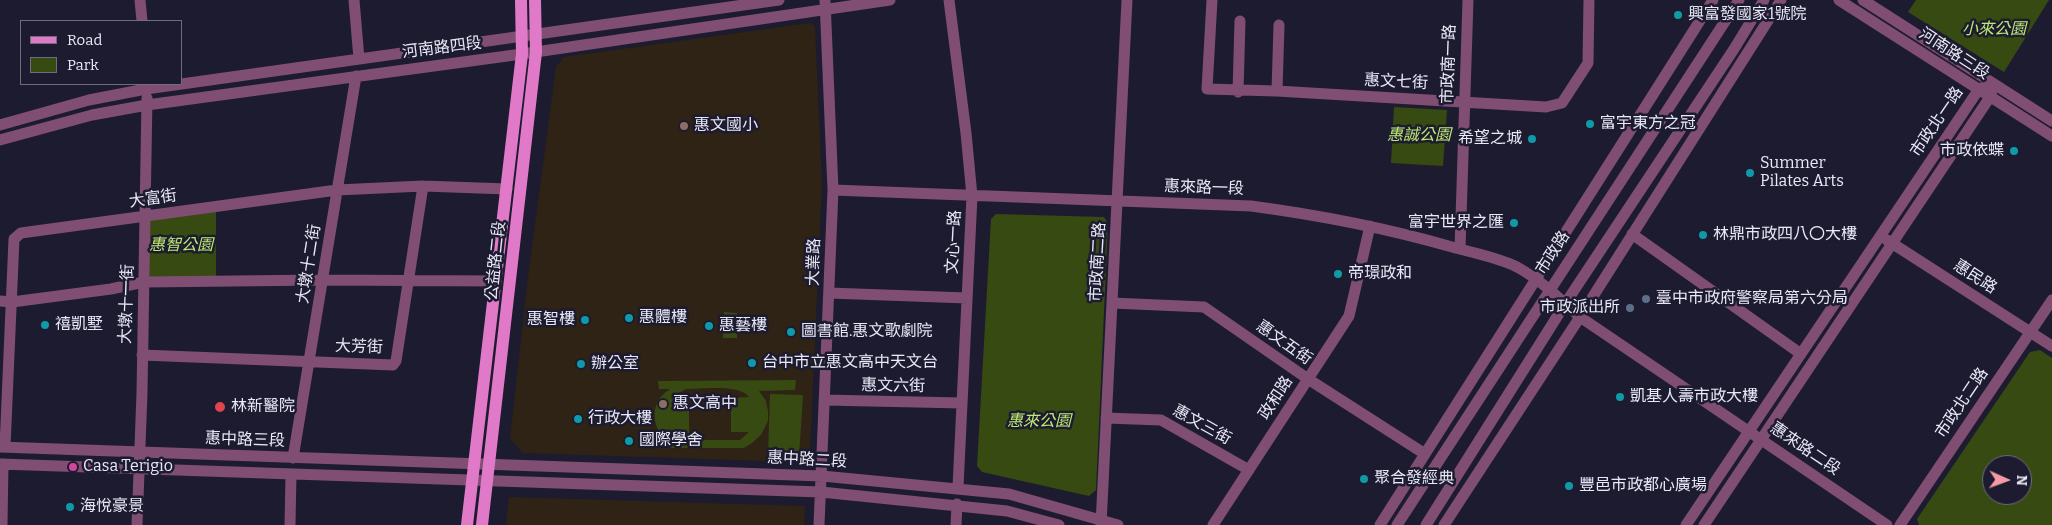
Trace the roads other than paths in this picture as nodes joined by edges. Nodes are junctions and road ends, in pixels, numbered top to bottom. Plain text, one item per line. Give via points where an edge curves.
1 (140, 0) edge
2 (354, 0) edge
3 (522, 0) edge
4 (535, 0) edge
5 (779, 0) edge
6 (890, 0) edge
7 (949, 0) edge
8 (1127, 0) edge
9 (1212, 0) edge
10 (1468, 0) edge
11 (1589, 0) edge
12 (1713, 0) edge
13 (1739, 0) edge
14 (1764, 0) edge
15 (1781, 0) edge
16 (1839, 0) edge
17 (1863, 0) edge
18 (727, 4) edge
19 (826, 5) edge
20 (142, 20) edge
21 (1240, 21) dead end
22 (1280, 25) dead end
23 (537, 35) junction
24 (524, 37) junction
25 (536, 52) junction
26 (522, 54) junction
27 (359, 59) junction
28 (356, 76) junction
29 (182, 81) edge
30 (1994, 84) junction
31 (146, 86) edge
32 (1979, 89) junction
33 (1238, 91) junction
34 (1277, 91) junction
35 (1990, 96) junction
36 (1464, 102) junction
37 (147, 105) junction
38 (2052, 121) edge
39 (0, 125) edge
40 (2052, 136) edge
41 (0, 140) edge
42 (423, 186) junction
43 (508, 189) junction
44 (337, 190) junction
45 (833, 190) junction
46 (972, 196) junction
47 (1117, 201) junction
48 (146, 216) junction
49 (1370, 226) junction
50 (1632, 234) junction
51 (1880, 236) junction
52 (1892, 243) junction
53 (1460, 249) junction
54 (1537, 279) junction
55 (323, 280) junction
56 (408, 280) junction
57 (496, 281) junction
58 (144, 282) junction
59 (829, 293) junction
60 (1557, 297) junction
61 (967, 298) junction
62 (2052, 300) edge
63 (0, 301) edge
64 (12, 302) junction
65 (1112, 303) junction
66 (1580, 317) junction
67 (2030, 332) junction
68 (2052, 346) edge
69 (1802, 354) junction
70 (142, 355) junction
71 (310, 362) junction
72 (1308, 379) junction
73 (824, 400) junction
74 (962, 404) junction
75 (1106, 418) junction
76 (1750, 431) junction
77 (1761, 439) junction
78 (3, 447) edge
79 (139, 453) junction
80 (1425, 454) junction
81 (293, 458) junction
82 (2, 464) edge
83 (474, 464) junction
84 (489, 465) junction
85 (138, 468) junction
86 (1249, 470) junction
87 (291, 474) junction
88 (822, 476) junction
89 (473, 480) junction
90 (487, 481) junction
91 (958, 487) junction
92 (821, 492) junction
93 (957, 504) junction
94 (1101, 522) edge
95 (2, 525) edge
96 (137, 525) edge
97 (290, 525) edge
98 (467, 525) edge
99 (482, 525) edge
100 (819, 525) edge
101 (956, 525) edge
102 (1059, 525) edge
103 (1118, 525) edge
104 (1213, 525) edge
105 (1380, 525) edge
106 (1397, 525) edge
107 (1426, 525) edge
108 (1444, 525) edge
109 (1686, 525) edge
110 (1704, 525) edge
111 (1887, 525) edge
112 (1900, 525) edge

1 - 20 street
2 - 27 street
3 - 24 main road, 公益路二段
4 - 23 main road, 公益路二段
5 - 18 street, 河南路四段
6 - 19 street, 河南路四段
7 - 46 street, 文心一路
8 - 47 street, 市政南二路
9 - 33 street, 惠文七街 via 1206,89
10 - 36 street, 市政南一路
11 - 36 street, 惠文七街 via 1588,63 1562,103 1546,107
12 - 54 street, 市政路
13 - 60 street, 市政路
14 - 60 street, 市政路 via 1734,49
15 - 50 street
16 - 32 street, 河南路三段
17 - 30 street, 河南路三段
18 - 23 street, 河南路四段
19 - 25 street, 河南路四段
19 - 45 street, 大業路
21 - 33 street
22 - 34 street
23 - 24 street, 河南路四段
23 - 25 main road, 公益路二段
24 - 26 main road, 公益路二段
24 - 27 street, 河南路四段
25 - 26 street, 河南路四段
25 - 84 main road, 公益路二段
26 - 28 street, 河南路四段
26 - 43 main road, 公益路二段
27 - 29 street, 河南路四段
28 - 37 street, 河南路四段
28 - 44 street, 大墩十二街
30 - 32 street, 市政北一路
30 - 35 street, 市政北一路
30 - 38 street, 河南路三段
31 - 37 street, 大墩十一街
31 - 39 street, 河南路四段
32 - 35 street, 河南路三段
32 - 51 street, 市政北一路
33 - 34 street, 惠文七街
34 - 36 street, 惠文七街
35 - 40 street, 河南路三段
35 - 52 street, 市政北一路
36 - 53 street, 市政南一路
37 - 41 street, 河南路四段 via 92,115
37 - 48 street, 大墩十一街
42 - 43 street, 大富街
42 - 44 street, 大富街
42 - 56 street, 大芳街
43 - 57 main road, 公益路二段
44 - 48 street, 大富街
44 - 55 street, 大墩十二街
45 - 46 street, 惠來路一段
45 - 59 street, 大業路
46 - 47 street, 惠來路一段
46 - 61 street, 文心一路
47 - 49 street, 惠來路一段 via 1251,206
47 - 65 street, 市政南二路
48 - 58 street, 大墩十一街
48 - 64 street, 大富街 via 22,233 14,239
49 - 53 street, 惠來路一段
49 - 72 street, 政和路 via 1350,316
50 - 66 street
50 - 69 street
51 - 52 street, 惠民路
51 - 69 street, 市政北一路
52 - 67 street, 惠民路
52 - 77 street, 市政北一路
53 - 54 street, 惠來路一段 via 1516,266
54 - 60 street, 惠來路一段
54 - 80 street, 市政路
55 - 56 street, 公益路二段
55 - 58 street, 公益路二段
55 - 71 street, 大墩十二街
56 - 57 street, 公益路二段
56 - 71 street, 大芳街 via 393,365
57 - 83 main road, 公益路二段
58 - 64 street, 公益路二段 via 111,290
58 - 70 street, 大墩十一街
59 - 61 street
59 - 73 street, 大業路
60 - 66 street, 惠來路二段
60 - 106 street, 市政路
60 - 107 street, 市政路
61 - 74 street, 文心一路
62 - 67 street, 市政北二路
63 - 64 street, 公益路二段
64 - 78 street, 大富街
65 - 72 street, 惠文五街 via 1204,306
65 - 75 street, 市政南二路
66 - 76 street, 惠來路二段
66 - 108 street
67 - 68 street, 惠民路
67 - 112 street, 市政北二路
69 - 76 street, 市政北一路
70 - 71 street, 大芳街
70 - 79 street, 大墩十一街
71 - 81 street, 大墩十二街
72 - 80 street, 惠文五街
72 - 86 street, 政和路
73 - 74 street, 惠文六街
73 - 88 street, 大業路
74 - 91 street, 文心一路
75 - 86 street, 惠文三街 via 1161,420
75 - 94 street, 市政南二路
76 - 77 street, 惠來路二段
76 - 109 street, 市政北一路
77 - 110 street, 市政北一路
77 - 111 street, 惠來路二段
78 - 79 street, 惠中路三段
79 - 81 street, 惠中路三段
79 - 85 street, 大墩十一街
80 - 105 street, 市政路
81 - 83 street, 惠中路三段
82 - 85 street, 惠中路三段
82 - 95 street
83 - 84 street, 惠中路三段
83 - 89 main road, 公益路二段
84 - 88 street, 惠中路二段
84 - 90 main road, 公益路二段
85 - 87 street, 惠中路三段
85 - 96 street, 大墩十一街
86 - 104 street, 政和路
87 - 89 street, 惠中路三段
87 - 97 street
88 - 91 street, 惠中路二段
88 - 92 street, 大業路
89 - 90 street, 惠中路二段
89 - 98 main road, 公益路二段
90 - 92 street, 惠中路二段
90 - 99 main road, 公益路二段
91 - 94 street, 惠中路二段 via 1009,494
92 - 93 street, 惠中路二段
92 - 100 street, 大業路
93 - 101 street
93 - 102 street, 惠中路二段 via 1007,511
94 - 103 street, 惠中路二段

